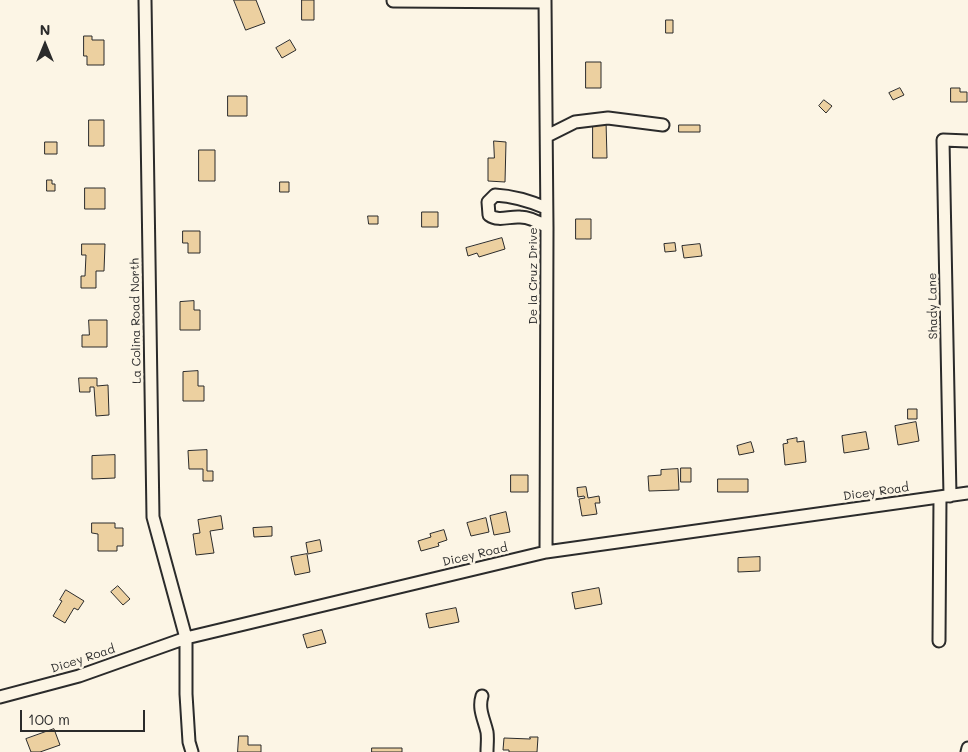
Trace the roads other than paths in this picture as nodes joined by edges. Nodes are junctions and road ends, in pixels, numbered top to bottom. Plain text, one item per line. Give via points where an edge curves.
1 (145, 0) edge
2 (392, 1) edge
3 (545, 1) edge
4 (663, 125) dead end
5 (546, 136) junction
6 (968, 141) edge
7 (546, 208) junction
8 (547, 227) junction
9 (968, 493) edge
10 (945, 496) junction
11 (546, 552) junction
12 (186, 638) junction
13 (939, 641) dead end
14 (482, 696) dead end
15 (0, 697) edge
16 (968, 748) edge
17 (192, 752) edge
18 (487, 752) edge
19 (967, 752) edge

1 - 12 street, La Colina Road North via 153,517
2 - 3 street
3 - 5 street, De la Cruz Drive
4 - 5 street via 608,118 575,122
5 - 7 street, De la Cruz Drive
6 - 10 street, Shady Lane via 943,140
7 - 8 street, De la Cruz Drive
7 - 8 street via 507,196 495,195 488,202 489,214 494,219 522,216
8 - 11 street, De la Cruz Drive
9 - 10 street, Dicey Road
10 - 11 street, Dicey Road
10 - 13 street
11 - 12 street, Dicey Road
12 - 15 street, Dicey Road via 79,676
12 - 17 street, La Colina Road North via 186,694
14 - 18 street via 480,703 488,734
16 - 19 street

